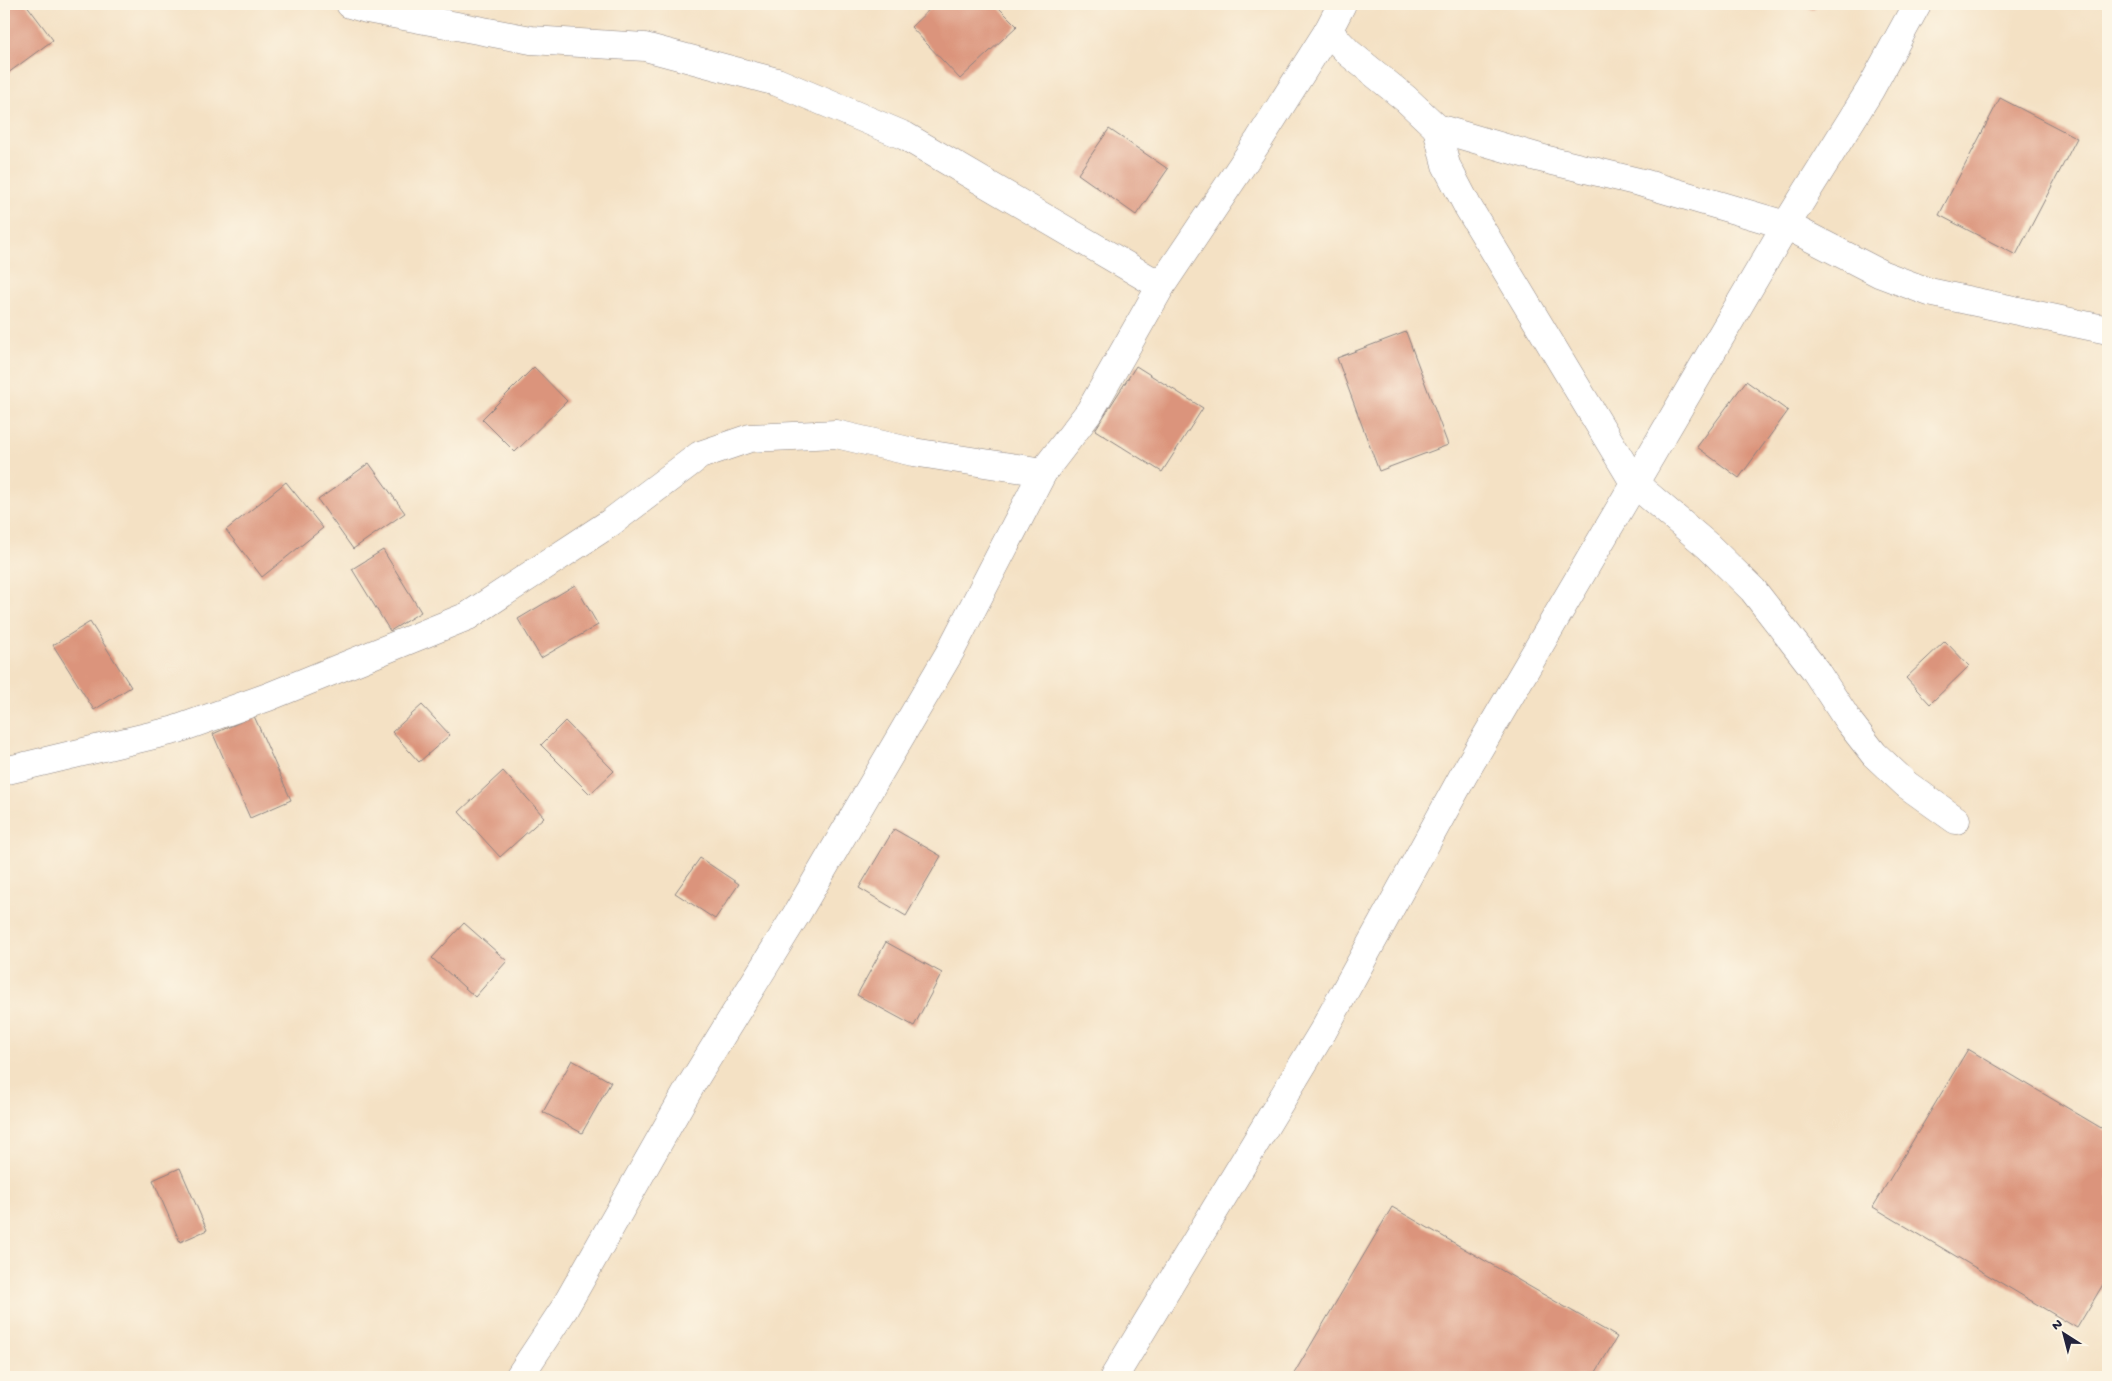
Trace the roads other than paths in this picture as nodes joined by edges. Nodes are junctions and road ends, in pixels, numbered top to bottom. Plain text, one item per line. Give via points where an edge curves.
1 (350, 4) edge
2 (1342, 4) edge
3 (1916, 4) edge
4 (1328, 32) junction
5 (1437, 128) junction
6 (1786, 226) junction
7 (1161, 286) junction
8 (2108, 330) edge
9 (1043, 472) junction
10 (1635, 484) junction
11 (4, 771) edge
12 (1956, 820) dead end
13 (519, 1377) edge
14 (1114, 1377) edge

1 - 7 street via 531,40 645,48 777,82 905,136
2 - 4 street
3 - 6 street via 1870,90
4 - 5 street
4 - 7 street
5 - 6 street via 1643,183
5 - 10 street via 1446,164 1468,207
6 - 8 street via 1881,274 1929,292
6 - 10 street
7 - 9 street via 1090,412
9 - 11 street via 913,452 836,434 750,438 700,455 610,524 468,616 268,697 175,730
9 - 13 street via 950,652 796,915 691,1086 564,1309
10 - 12 street via 1708,546 1753,590 1874,754 1908,785
10 - 14 street via 1463,776 1322,1031

